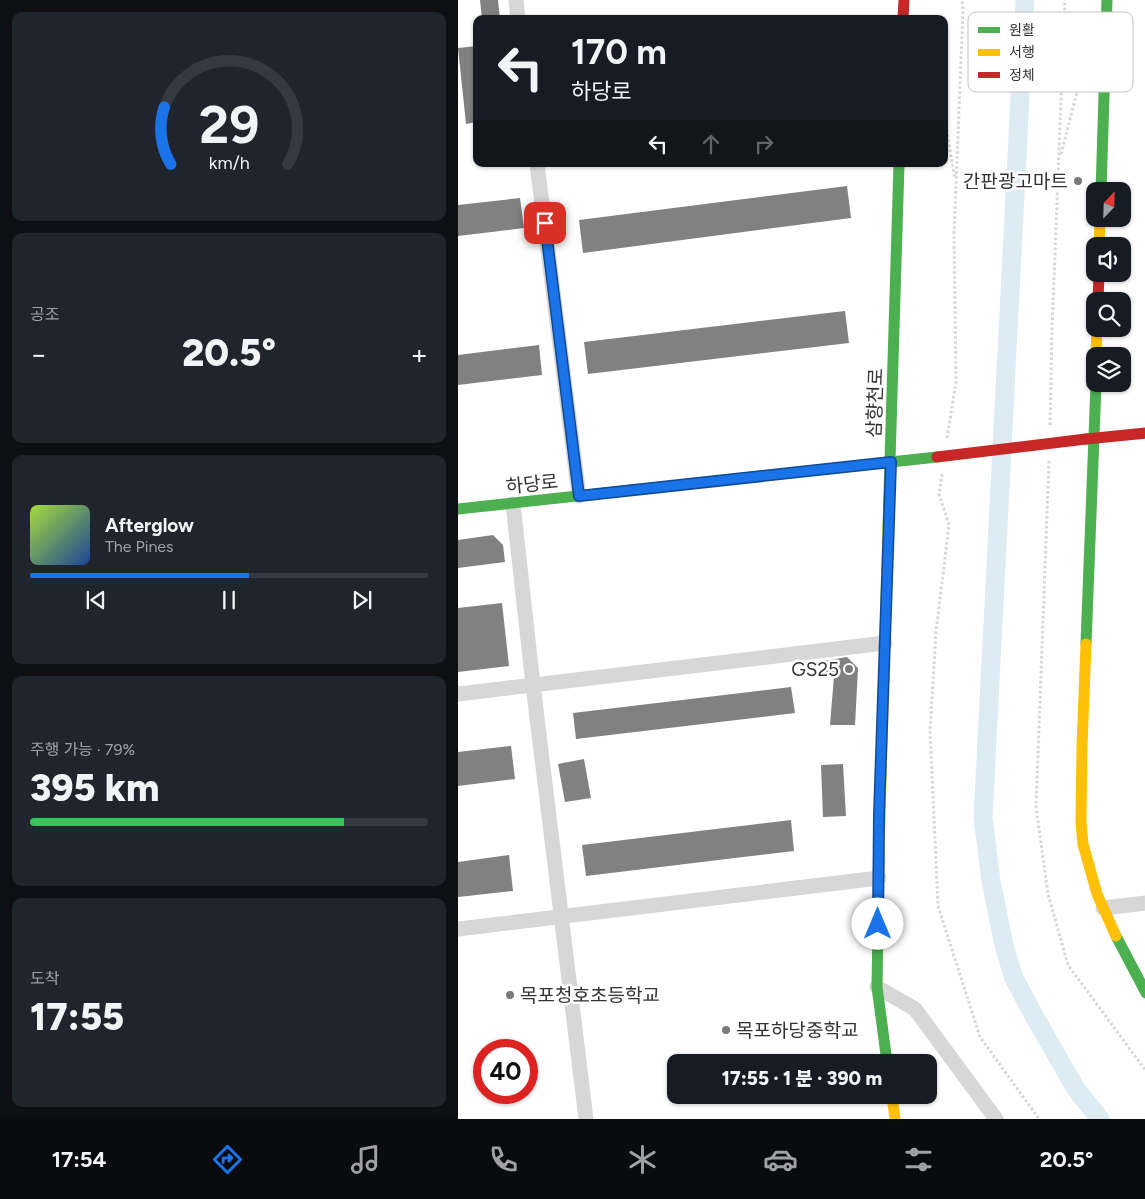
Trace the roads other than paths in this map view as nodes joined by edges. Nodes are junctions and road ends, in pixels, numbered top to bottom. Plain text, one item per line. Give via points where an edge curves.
1 (516, 0) edge
2 (904, 0) edge
3 (518, 15) edge
4 (903, 15) edge
5 (1104, 92) edge
6 (537, 167) edge
7 (899, 167) edge
8 (1101, 182) edge
9 (1095, 392) edge
10 (1146, 433) edge
11 (1090, 438) junction
12 (891, 462) junction
13 (579, 496) junction
14 (513, 504) junction
15 (458, 509) edge
16 (885, 643) junction
17 (533, 685) junction
18 (458, 694) edge
19 (878, 878) junction
20 (1146, 903) edge
21 (1103, 908) junction
22 (561, 916) junction
23 (458, 929) edge
24 (878, 987) junction
25 (1146, 993) edge
26 (886, 1054) edge
27 (894, 1104) edge
28 (586, 1119) edge
29 (896, 1119) edge
30 (996, 1119) edge

1 - 3 street
2 - 4 street
5 - 8 street
6 - 13 street
7 - 12 street, 삼향천로
9 - 11 street
10 - 11 street
11 - 12 street, 하당로, bridge via 940,461
11 - 21 street via 1081,822 1083,844 1096,894
12 - 13 street, 하당로
12 - 16 street, 삼향천로
13 - 14 street, 하당로
14 - 15 street, 하당로
14 - 17 street
16 - 17 street
16 - 19 street, 삼향천로
17 - 18 street
17 - 22 street
19 - 22 street
19 - 24 street, 삼향천로
20 - 21 street
21 - 25 street
22 - 23 street
22 - 28 street
24 - 26 street, 삼향천로
24 - 30 street via 914,1010
27 - 29 street

